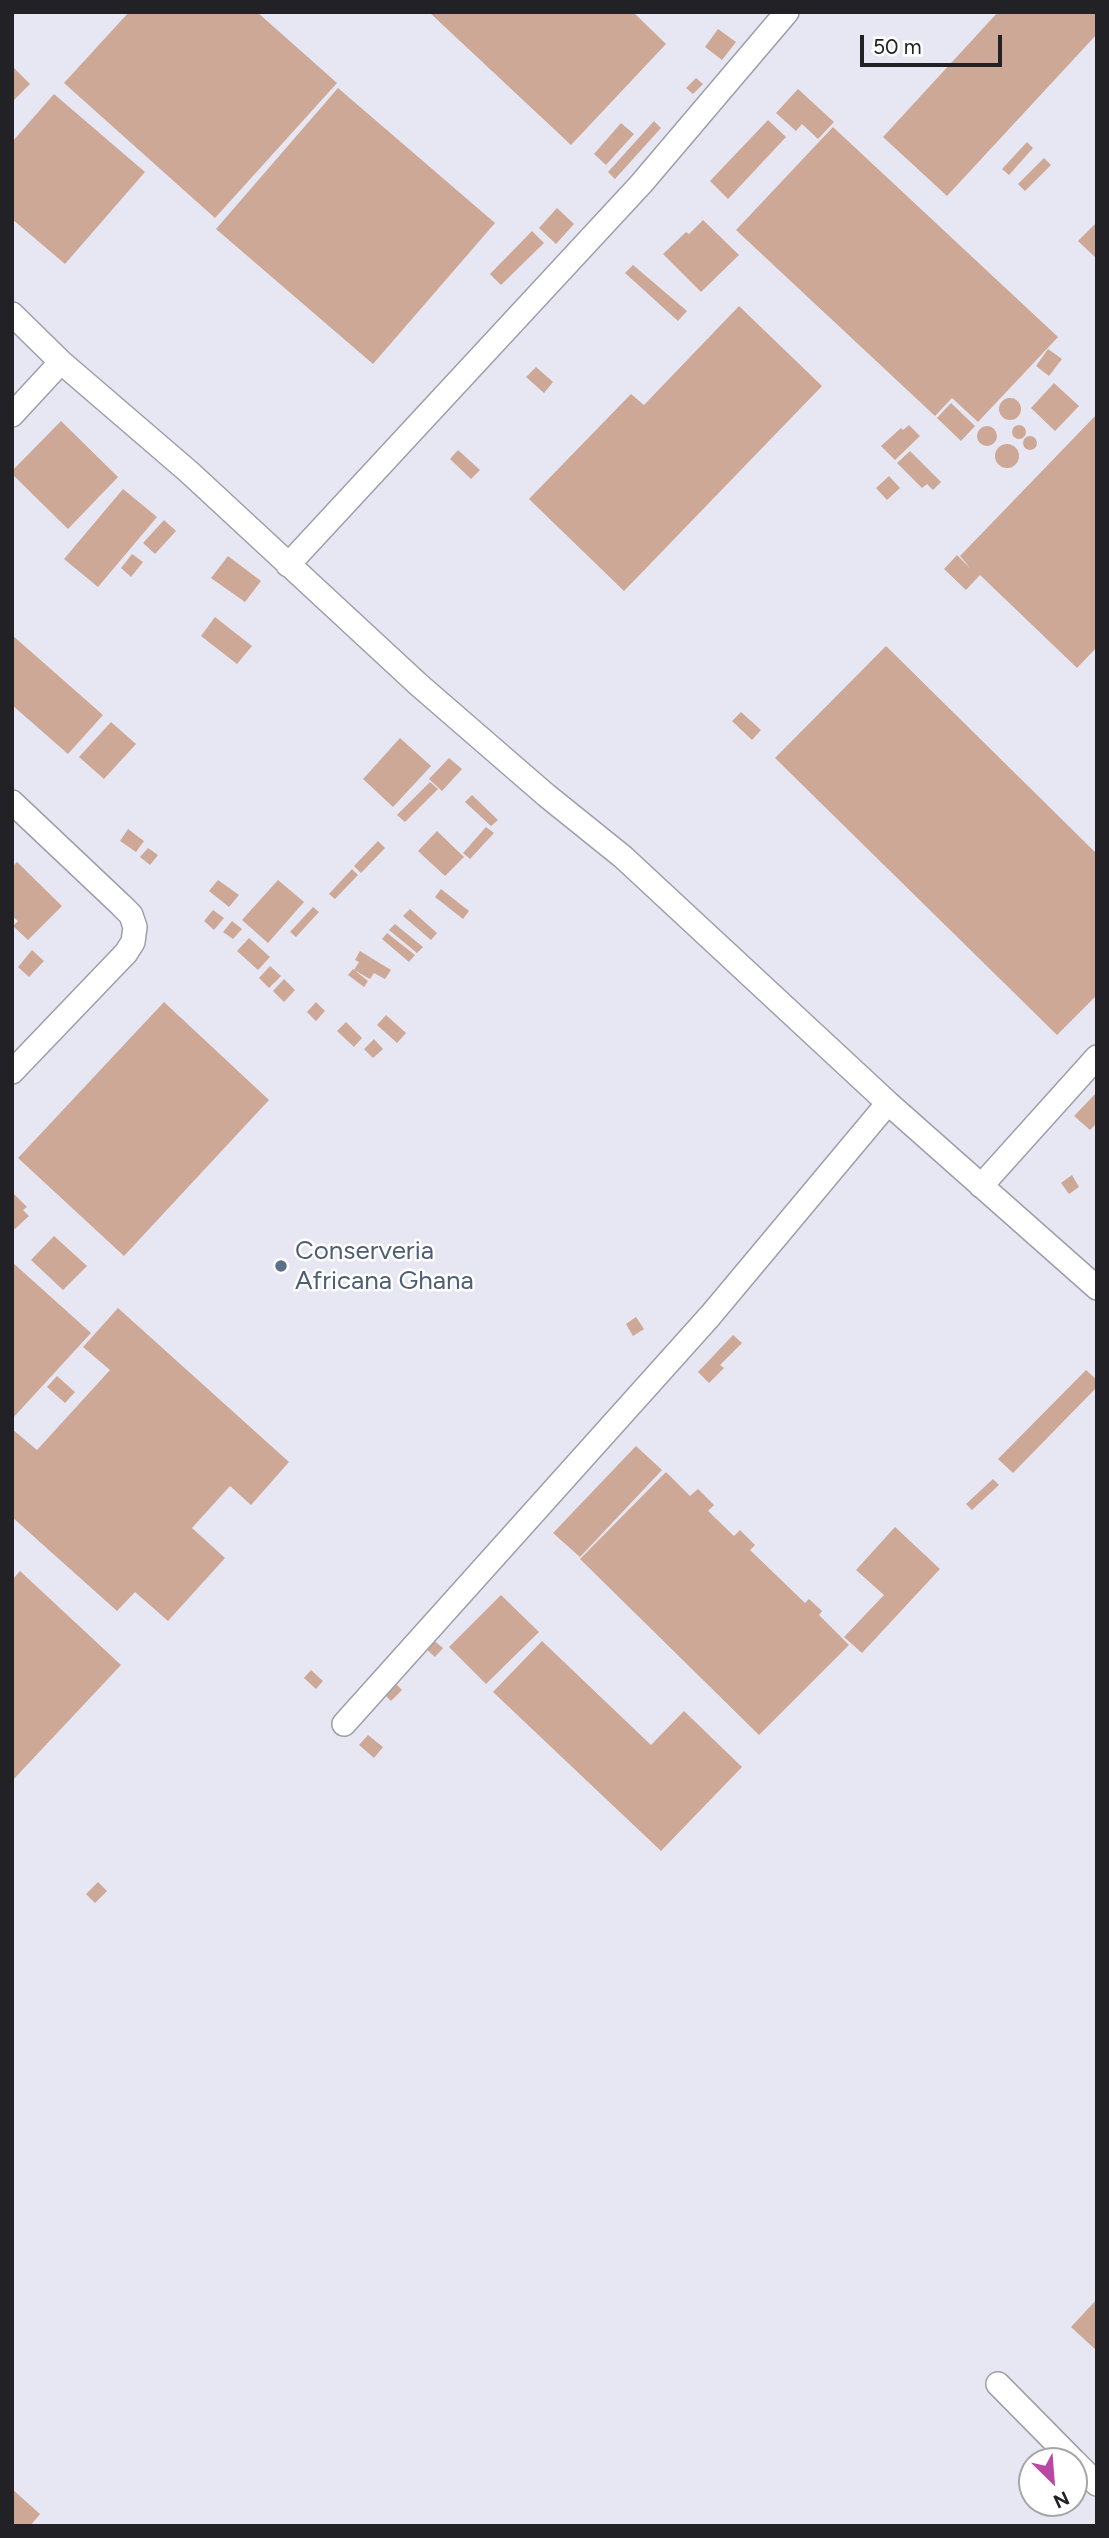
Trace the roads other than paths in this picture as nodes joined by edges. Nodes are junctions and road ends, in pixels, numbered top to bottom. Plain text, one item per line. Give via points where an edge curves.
1 (787, 12) edge
2 (12, 314) edge
3 (61, 362) junction
4 (12, 415) edge
5 (288, 565) junction
6 (12, 802) edge
7 (1097, 1057) edge
8 (12, 1072) edge
9 (888, 1103) junction
10 (981, 1186) junction
11 (1097, 1288) edge
12 (344, 1724) dead end
13 (998, 2384) dead end
14 (1060, 2447) edge

1 - 5 street via 641,184
2 - 3 street
3 - 4 street
3 - 5 street
5 - 9 street via 419,685 623,857
6 - 8 street via 131,915 135,928 126,953
7 - 10 street
9 - 10 street
9 - 12 street via 710,1316
10 - 11 street
13 - 14 street

